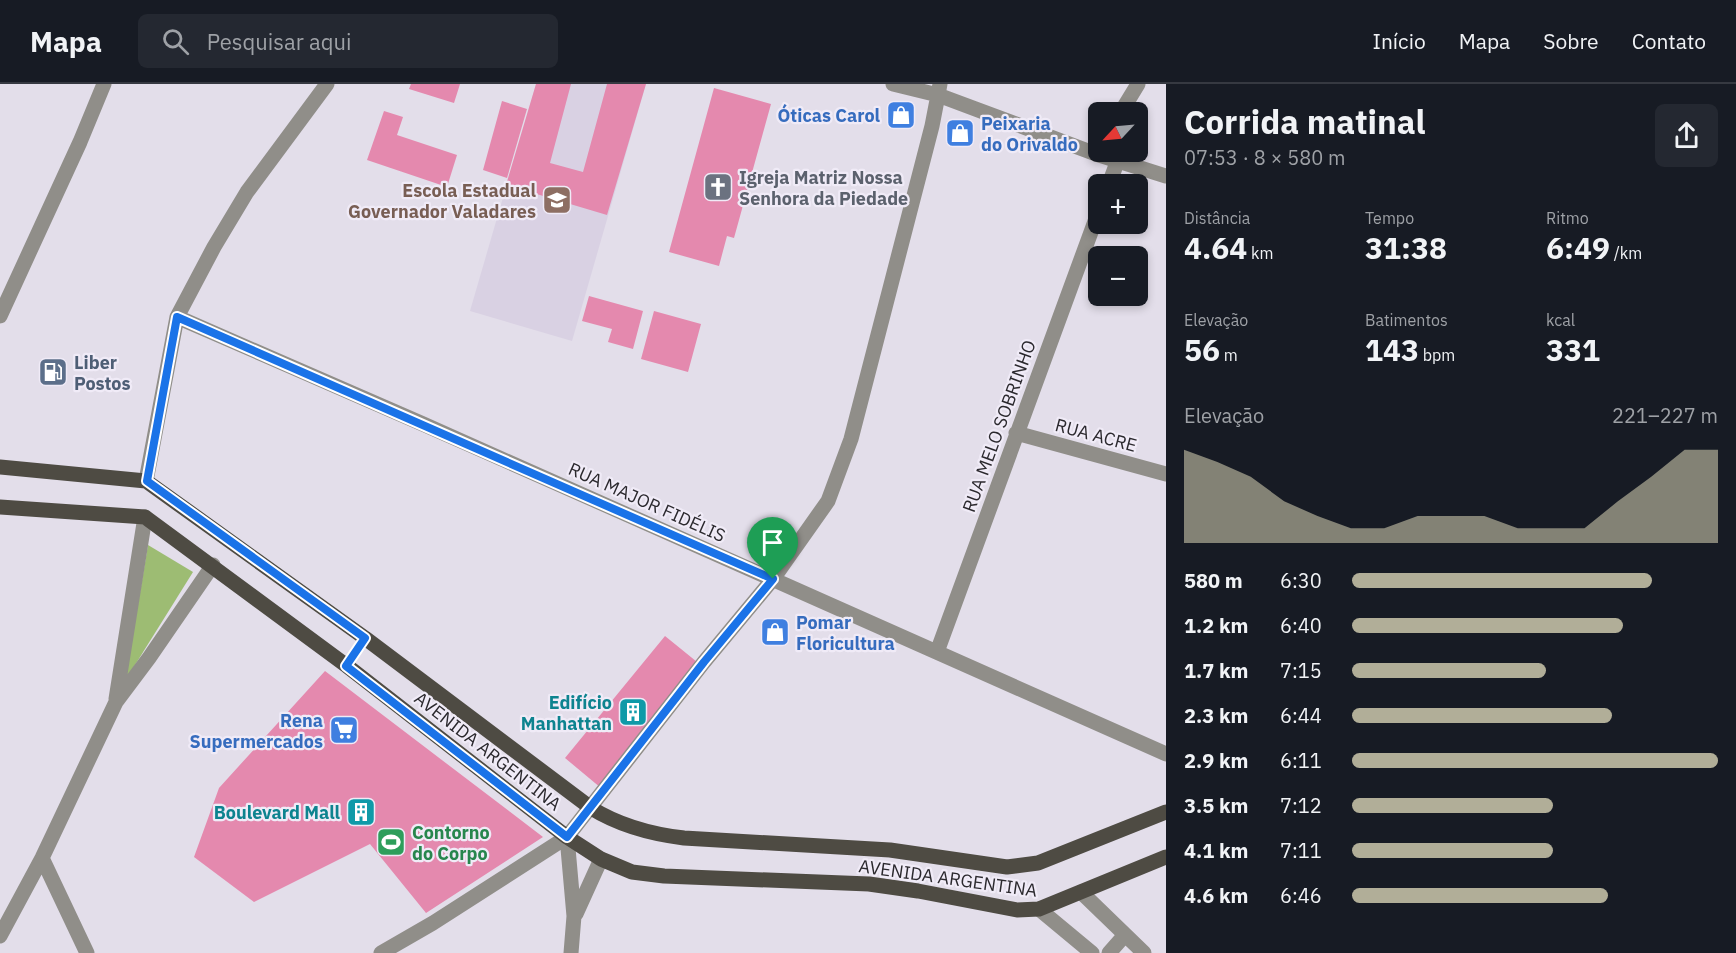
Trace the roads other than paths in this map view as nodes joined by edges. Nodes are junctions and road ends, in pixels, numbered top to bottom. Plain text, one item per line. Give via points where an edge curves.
1 (104, 84) edge
2 (327, 84) edge
3 (893, 84) edge
4 (1138, 84) edge
5 (939, 89) edge
6 (1127, 102) edge
7 (1088, 148) edge
8 (1124, 162) edge
9 (1166, 176) edge
10 (1090, 234) edge
11 (0, 316) edge
12 (177, 317) junction
13 (1016, 433) junction
14 (0, 467) edge
15 (1166, 474) edge
16 (147, 481) junction
17 (0, 507) edge
18 (145, 517) junction
19 (213, 565) junction
20 (773, 579) junction
21 (365, 638) junction
22 (937, 652) junction
23 (346, 666) junction
24 (116, 702) junction
25 (1166, 754) edge
26 (591, 808) junction
27 (1166, 812) edge
28 (567, 837) junction
29 (1166, 857) edge
30 (42, 858) junction
31 (601, 859) junction
32 (1081, 892) junction
33 (1039, 909) junction
34 (574, 916) junction
35 (0, 936) edge
36 (1124, 936) junction
37 (87, 953) edge
38 (381, 953) edge
39 (571, 953) edge
40 (1092, 953) edge
41 (1109, 953) edge
42 (1144, 953) edge

1 - 11 street
2 - 12 street via 247,192
3 - 5 street
4 - 6 street
5 - 7 street
5 - 20 street via 851,440 828,501
8 - 9 street
10 - 13 street, RUA MELO SOBRINHO
12 - 16 street
12 - 20 street, RUA MAJOR FIDÉLIS
13 - 15 street, RUA ACRE
13 - 22 street, RUA MELO SOBRINHO
14 - 16 main road
16 - 21 main road, AVENIDA ARGENTINA
17 - 18 main road
18 - 19 main road, AVENIDA ARGENTINA
18 - 24 street
19 - 23 main road, AVENIDA ARGENTINA
19 - 24 street
20 - 22 street, RUA MAJOR FIDÉLIS
20 - 26 street
21 - 23 lane
21 - 26 main road, AVENIDA ARGENTINA
22 - 25 street, RUA MAJOR FIDÉLIS
23 - 28 main road, AVENIDA ARGENTINA
24 - 30 street
26 - 27 main road, AVENIDA ARGENTINA via 650,834 890,850 1007,867 1038,863
26 - 28 street
28 - 31 main road, AVENIDA ARGENTINA
28 - 34 street
28 - 38 street
29 - 32 main road
30 - 35 street
30 - 37 street
31 - 33 main road, AVENIDA ARGENTINA via 632,872 664,876 869,885 1017,910
31 - 34 street
32 - 33 main road
32 - 36 street
33 - 40 street, AVENIDA ARGENTINA
34 - 39 street
36 - 41 street
36 - 42 street

